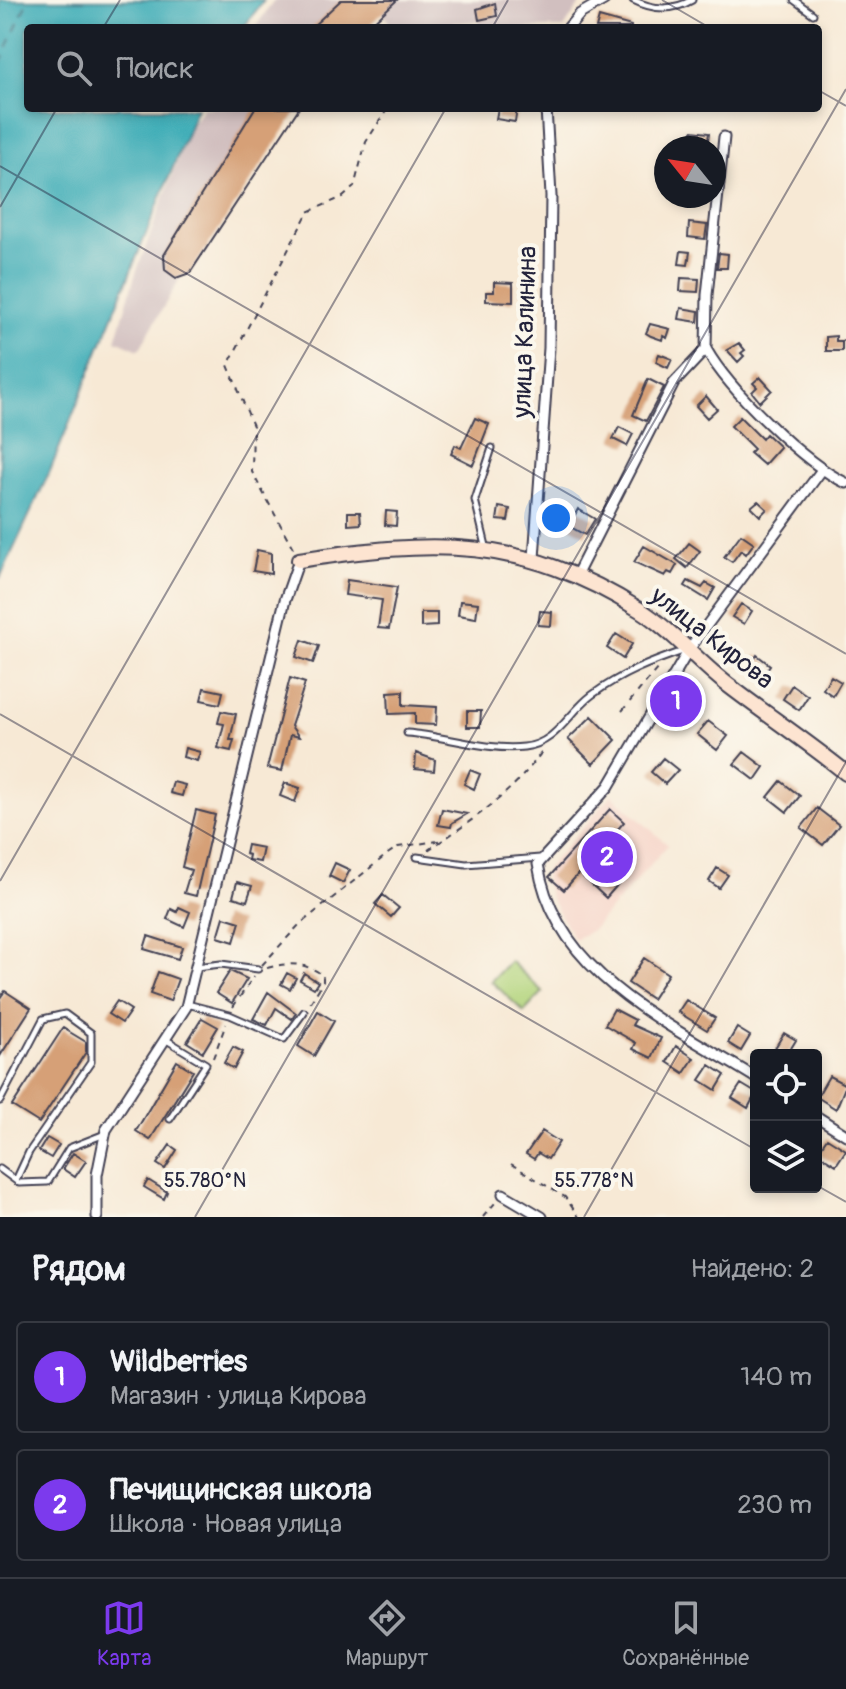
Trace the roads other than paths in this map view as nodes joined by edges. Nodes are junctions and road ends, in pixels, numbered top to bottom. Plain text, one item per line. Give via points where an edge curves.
1 (604, 0) edge
2 (633, 0) edge
3 (692, 0) edge
4 (794, 0) edge
5 (813, 14) dead end
6 (571, 24) edge
7 (546, 112) edge
8 (716, 208) edge
9 (706, 349) junction
10 (492, 448) dead end
11 (821, 471) junction
12 (846, 483) edge
13 (488, 550) junction
14 (534, 558) junction
15 (299, 560) joint
16 (576, 576) junction
17 (690, 648) junction
18 (407, 733) dead end
19 (846, 773) edge
20 (417, 857) road end
21 (541, 861) junction
22 (195, 967) junction
23 (258, 969) road end
24 (187, 1004) junction
25 (304, 1012) road end
26 (165, 1039) junction
27 (750, 1074) edge
28 (0, 1101) edge
29 (170, 1119) dead end
30 (822, 1120) edge
31 (105, 1134) junction
32 (846, 1135) edge
33 (0, 1169) edge
34 (16, 1180) junction
35 (503, 1194) road end
36 (97, 1217) edge
37 (542, 1217) edge

1 - 6 street
2 - 3 lane via 649,8 667,8
4 - 5 lane
7 - 14 street, улица Калинина via 549,348
8 - 9 street
9 - 11 street via 718,372
9 - 16 street via 674,383
10 - 13 lane via 475,500
11 - 12 street
11 - 17 street
13 - 14 street, улица Кирова
13 - 15 street, улица Кирова via 386,547
14 - 16 street, улица Кирова
15 - 22 street
16 - 17 street, улица Кирова via 640,610
17 - 18 lane via 641,664 589,697 536,745 523,748
17 - 19 street, улица Кирова via 726,684
17 - 21 street via 609,786
20 - 21 lane via 466,864
21 - 27 street via 543,896 577,951 614,989
22 - 23 lane
22 - 24 street
24 - 25 lane via 230,1015 284,1039
24 - 26 street
26 - 29 lane via 206,1064
26 - 31 street
28 - 34 lane via 43,1019 65,1014 91,1033 91,1062 29,1152
30 - 32 street
31 - 34 lane via 69,1148 48,1182
31 - 36 street via 97,1175
33 - 34 lane
35 - 37 street

